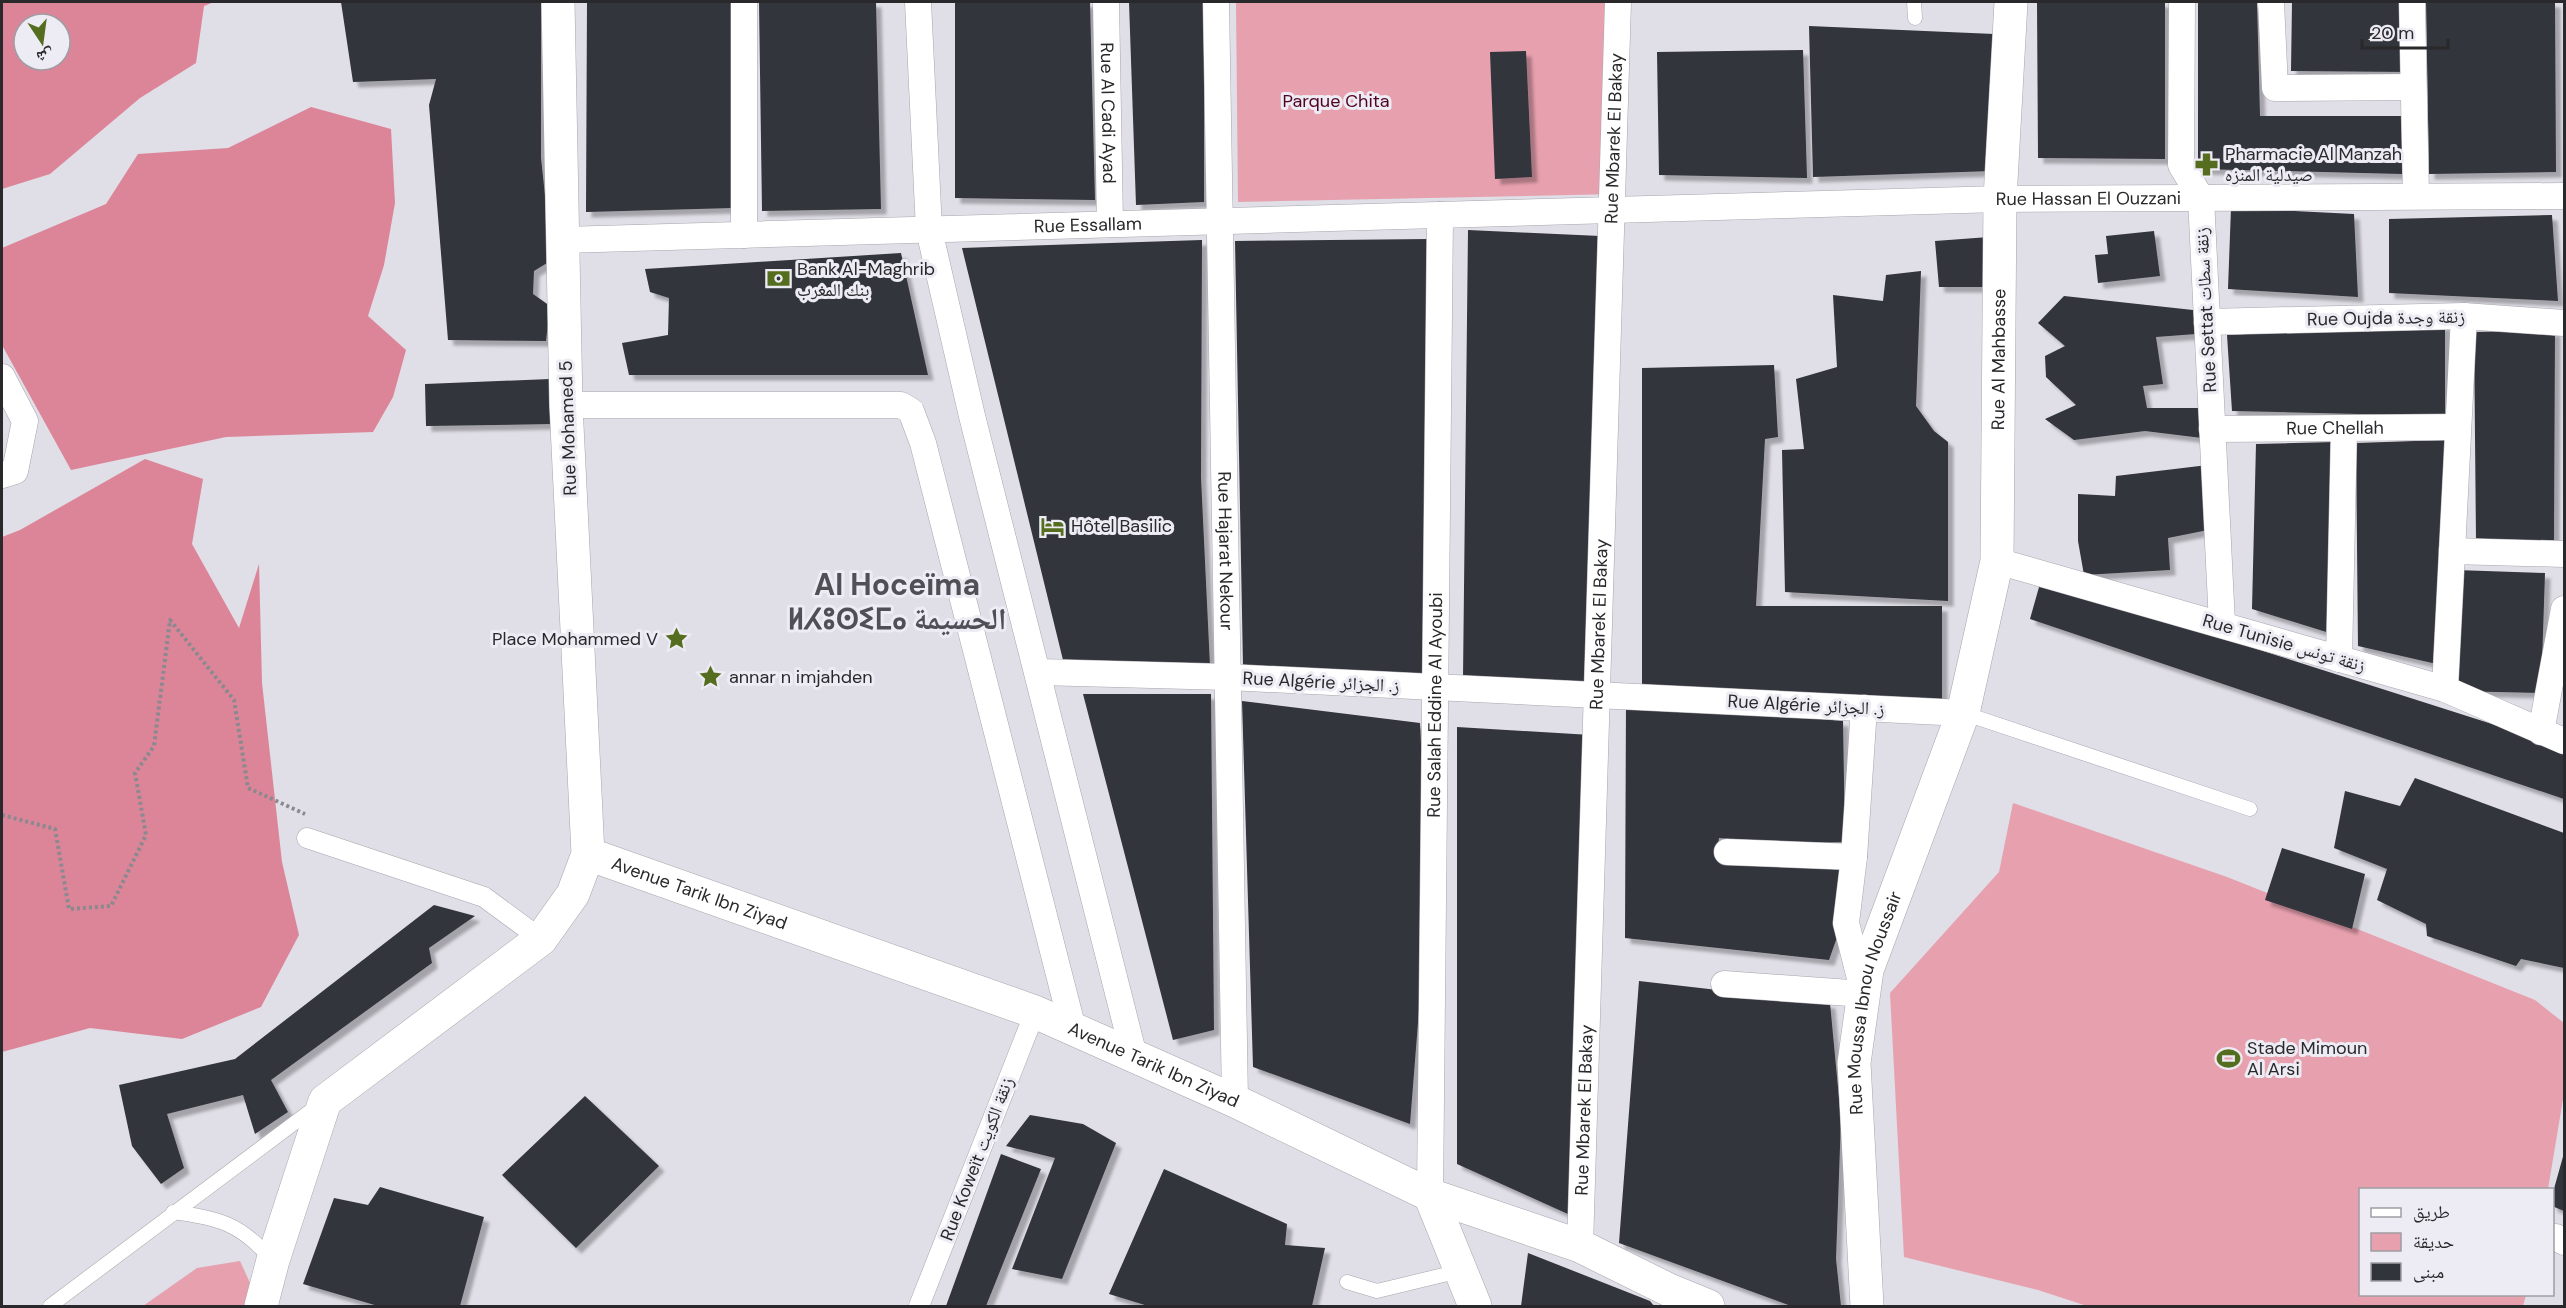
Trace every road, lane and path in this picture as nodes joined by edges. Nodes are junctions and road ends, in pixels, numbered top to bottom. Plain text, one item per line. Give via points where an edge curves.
1 (558, 2) edge
2 (744, 2) edge
3 (918, 2) edge
4 (1106, 2) edge
5 (1216, 2) edge
6 (1618, 2) edge
7 (1914, 2) edge
8 (2011, 2) edge
9 (2182, 2) edge
10 (2271, 2) edge
11 (2412, 2) edge
12 (1915, 18) dead end
13 (2412, 87) junction
14 (2416, 196) junction
15 (2565, 196) edge
16 (2200, 198) junction
17 (2000, 199) junction
18 (1612, 210) junction
19 (1440, 215) junction
20 (1220, 221) junction
21 (1110, 224) junction
22 (928, 231) junction
23 (744, 235) junction
24 (563, 240) junction
25 (2464, 316) junction
26 (2207, 322) junction
27 (2565, 322) edge
28 (2, 377) edge
29 (566, 405) junction
30 (2458, 427) junction
31 (2344, 428) junction
32 (2212, 429) junction
33 (2, 475) edge
34 (2452, 551) junction
35 (2565, 554) edge
36 (1997, 561) junction
37 (2565, 609) edge
38 (2222, 624) junction
39 (2339, 659) junction
40 (1038, 672) junction
41 (1228, 677) junction
42 (1435, 688) junction
43 (2445, 690) junction
44 (1597, 695) junction
45 (1864, 708) junction
46 (1963, 713) junction
47 (2541, 732) junction
48 (2565, 741) edge
49 (2250, 809) dead end
50 (2, 815) edge
51 (307, 838) joint
52 (1727, 852) dead end
53 (588, 854) junction
54 (1854, 857) junction
55 (541, 939) junction
56 (1724, 984) dead end
57 (1864, 994) junction
58 (1035, 1012) junction
59 (1073, 1029) junction
60 (1134, 1056) junction
61 (325, 1101) junction
62 (1235, 1101) junction
63 (1430, 1195) junction
64 (172, 1212) junction
65 (1580, 1246) junction
66 (273, 1260) junction
67 (1460, 1271) junction
68 (1347, 1282) dead end
69 (1672, 1298) edge
70 (50, 1306) edge
71 (261, 1306) edge
72 (919, 1306) edge
73 (1474, 1306) edge
74 (1708, 1306) edge
75 (1867, 1306) edge

1 - 24 street, Rue Mohamed 5
2 - 23 street
3 - 22 street
4 - 21 street, Rue Al Cadi Ayad
5 - 20 street, Rue Hajarat Nekour
6 - 18 street, Rue Mbarek El Bakay
7 - 12 lane
8 - 17 street, Rue Al Mahbasse
9 - 16 street, Rue Settat زنقة سطات via 2181,165
10 - 13 street via 2275,87
11 - 13 street
13 - 14 street
14 - 15 street, Rue Hassan El Ouzzani
14 - 16 street, Rue Hassan El Ouzzani
16 - 17 street, Rue Hassan El Ouzzani
16 - 26 street, Rue Settat زنقة سطات
17 - 18 street, Rue Hassan El Ouzzani
17 - 36 street, Rue Al Mahbasse
18 - 19 street, Rue Essallam
18 - 44 street, Rue Mbarek El Bakay
19 - 20 street, Rue Essallam
19 - 42 street, Rue Salah Eddine Al Ayoubi
20 - 21 street, Rue Essallam
20 - 41 street, Rue Hajarat Nekour
21 - 22 street, Rue Essallam
22 - 23 street, Rue Essallam
22 - 40 street
23 - 24 street, Rue Essallam
24 - 29 street, Rue Mohamed 5
25 - 26 street, Rue Oujda زنقة وجدة
25 - 27 street, Rue Oujda زنقة وجدة
25 - 30 street
26 - 32 street, Rue Settat زنقة سطات
28 - 33 street via 25,421 15,471
29 - 53 street, Rue Mohamed 5
29 - 59 street via 901,405 911,411
30 - 31 street, Rue Chellah
30 - 34 street
31 - 32 street, Rue Chellah
31 - 39 street
32 - 38 street, Rue Settat زنقة سطات
34 - 35 street
34 - 43 street
36 - 38 street, Rue Tunisie زنقة تونس
36 - 46 street, Rue Al Mahbasse
37 - 47 street
38 - 39 street, Rue Tunisie زنقة تونس
39 - 43 street, Rue Tunisie زنقة تونس
40 - 41 street, Rue Algérie ز. الجزائر
40 - 60 street
41 - 42 street, Rue Algérie ز. الجزائر
41 - 62 street, Rue Hajarat Nekour
42 - 44 street, Rue Algérie ز. الجزائر
42 - 63 street, Rue Salah Eddine Al Ayoubi
43 - 47 street, Rue Tunisie زنقة تونس
44 - 45 street, Rue Algérie ز. الجزائر
44 - 65 street, Rue Mbarek El Bakay
45 - 46 street, Rue Algérie ز. الجزائر
45 - 54 street
46 - 49 lane
46 - 57 street, Rue Moussa Ibnou Noussair via 1867,970
47 - 48 street, Rue Tunisie زنقة تونس
50 - 51 path via 55,829 69,909 111,906 146,835 135,773 154,746 170,620 234,700 248,788 306,814
51 - 55 street via 484,897
52 - 54 street
53 - 55 street via 573,894
53 - 58 street, Avenue Tarik Ibn Ziyad
54 - 57 street via 1846,923
55 - 61 street
56 - 57 street
57 - 75 street, Rue Moussa Ibnou Noussair via 1854,1063
58 - 59 street, Avenue Tarik Ibn Ziyad
58 - 72 street, Rue Koweït زنقة الكويت
59 - 60 street, Avenue Tarik Ibn Ziyad
60 - 62 street, Avenue Tarik Ibn Ziyad
61 - 64 lane
61 - 66 street
62 - 63 street, Avenue Tarik Ibn Ziyad
63 - 65 street, Avenue Tarik Ibn Ziyad
63 - 67 street
64 - 66 lane via 223,1221 253,1238
64 - 70 lane
65 - 69 street, Avenue Tarik Ibn Ziyad
66 - 71 street
67 - 68 lane via 1377,1291
67 - 73 street
69 - 74 street, Avenue Tarik Ibn Ziyad

